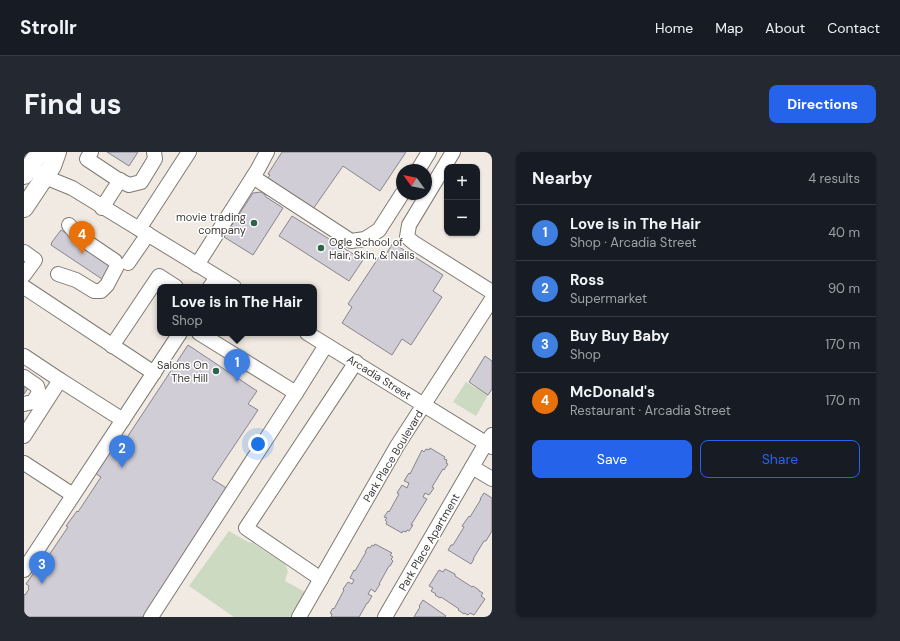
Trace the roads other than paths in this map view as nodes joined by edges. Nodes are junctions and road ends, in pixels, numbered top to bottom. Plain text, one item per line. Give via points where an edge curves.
1 (91, 152) edge
2 (147, 152) edge
3 (154, 152) edge
4 (190, 152) edge
5 (267, 152) edge
6 (429, 152) edge
7 (453, 152) edge
8 (38, 162) edge
9 (422, 164) edge
10 (253, 177) junction
11 (124, 183) junction
12 (398, 200) edge
13 (24, 208) edge
14 (102, 208) junction
15 (69, 225) dead end
16 (143, 232) junction
17 (30, 256) edge
18 (128, 262) dead end
19 (197, 265) junction
20 (58, 274) dead end
21 (24, 275) edge
22 (214, 282) edge
23 (171, 284) edge
24 (24, 287) edge
25 (492, 292) edge
26 (492, 299) edge
27 (178, 336) edge
28 (204, 336) edge
29 (312, 336) edge
30 (326, 345) junction
31 (112, 346) junction
32 (24, 356) edge
33 (356, 362) junction
34 (154, 373) junction
35 (24, 377) edge
36 (60, 380) junction
37 (296, 393) junction
38 (24, 404) edge
39 (424, 405) junction
40 (123, 420) junction
41 (28, 421) edge
42 (24, 436) edge
43 (490, 441) edge
44 (24, 463) edge
45 (472, 467) junction
46 (492, 479) edge
47 (73, 495) junction
48 (24, 570) edge
49 (321, 579) junction
50 (302, 616) edge
51 (151, 617) edge
52 (385, 617) edge

1 - 11 street via 87,159
2 - 11 street via 148,158 142,169
3 - 11 street via 155,159 141,182
4 - 16 street
5 - 10 street
6 - 9 street
7 - 25 street via 409,225 407,237
8 - 13 main road
8 - 14 street
10 - 12 street via 351,241 365,239 379,230
10 - 19 street
11 - 14 street
14 - 16 street
15 - 20 street via 78,236 115,261 117,266 107,285 100,291 94,291 76,280
16 - 18 street
16 - 19 street
17 - 21 street
19 - 22 street
23 - 31 street via 159,276
24 - 31 street
26 - 39 street, Park Place Boulevard
27 - 34 street
28 - 37 street
29 - 30 street, Arcadia Street
30 - 33 street, Arcadia Street
30 - 37 street
31 - 34 street
32 - 36 street
33 - 39 street, Arcadia Street
33 - 49 street via 246,528
34 - 40 street
35 - 38 street via 37,386 38,393 33,402
36 - 40 street
36 - 41 street
37 - 51 street
39 - 43 street, Arcadia Street
39 - 49 street, Park Place Boulevard via 397,446
40 - 47 street
41 - 42 street
43 - 45 street, Park Place Apartment
44 - 47 street
45 - 46 street
45 - 52 street, Park Place Apartment
47 - 48 street
49 - 50 street, Park Place Boulevard

